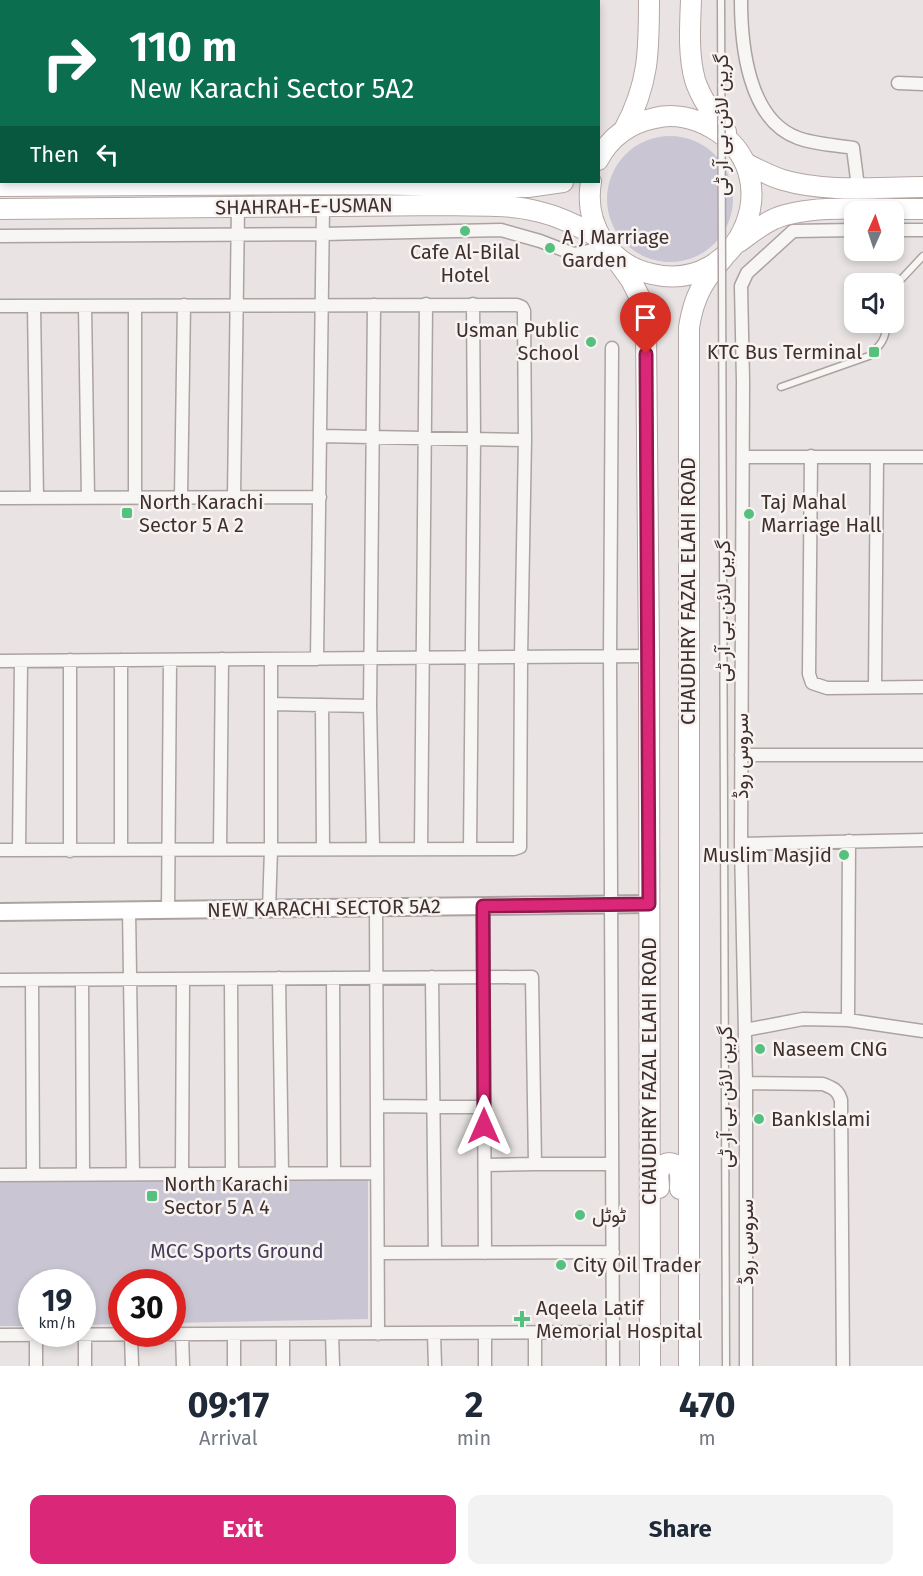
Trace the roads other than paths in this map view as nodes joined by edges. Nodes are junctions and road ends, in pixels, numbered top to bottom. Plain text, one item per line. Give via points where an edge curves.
1 (649, 0) edge
2 (691, 0) edge
3 (721, 0) edge
4 (741, 0) edge
5 (898, 83) dead end
6 (923, 84) edge
7 (624, 130) junction
8 (740, 155) junction
9 (600, 156) edge
10 (347, 183) edge
11 (556, 183) edge
12 (591, 183) edge
13 (233, 184) edge
14 (0, 186) edge
15 (858, 187) junction
16 (914, 187) edge
17 (339, 206) junction
18 (238, 207) junction
19 (0, 209) edge
20 (914, 209) edge
21 (844, 230) edge
22 (904, 230) edge
23 (923, 230) edge
24 (323, 234) junction
25 (238, 235) junction
26 (0, 236) edge
27 (604, 243) junction
28 (730, 250) junction
29 (923, 256) edge
30 (904, 276) edge
31 (323, 304) junction
32 (426, 304) junction
33 (473, 304) junction
34 (184, 305) junction
35 (238, 305) junction
36 (374, 305) junction
37 (0, 306) edge
38 (34, 306) junction
39 (85, 306) junction
40 (135, 306) junction
41 (886, 333) edge
42 (612, 348) dead end
43 (781, 387) dead end
44 (321, 436) junction
45 (372, 438) junction
46 (423, 439) junction
47 (474, 440) junction
48 (525, 440) junction
49 (811, 456) junction
50 (743, 457) junction
51 (877, 457) junction
52 (923, 457) edge
53 (181, 497) junction
54 (234, 497) junction
55 (320, 497) junction
56 (0, 498) edge
57 (37, 498) junction
58 (88, 498) junction
59 (135, 498) junction
60 (610, 656) junction
61 (649, 656) junction
62 (472, 657) junction
63 (521, 657) junction
64 (371, 658) junction
65 (422, 658) junction
66 (222, 659) junction
67 (271, 659) junction
68 (317, 659) junction
69 (70, 660) junction
70 (121, 660) junction
71 (170, 660) junction
72 (0, 661) edge
73 (21, 661) junction
74 (875, 686) junction
75 (923, 687) edge
76 (271, 704) junction
77 (322, 705) junction
78 (370, 706) junction
79 (741, 755) junction
80 (923, 755) edge
81 (923, 840) edge
82 (849, 841) junction
83 (741, 844) junction
84 (373, 848) junction
85 (169, 849) junction
86 (220, 849) junction
87 (323, 849) junction
88 (421, 849) junction
89 (470, 849) junction
90 (0, 850) edge
91 (19, 850) junction
92 (121, 850) junction
93 (271, 850) junction
94 (70, 851) junction
95 (649, 904) junction
96 (611, 905) junction
97 (483, 906) junction
98 (376, 907) junction
99 (270, 909) junction
100 (129, 910) junction
101 (168, 910) junction
102 (0, 912) edge
103 (432, 977) junction
104 (483, 977) junction
105 (279, 978) junction
106 (333, 978) junction
107 (376, 978) junction
108 (129, 979) junction
109 (183, 979) junction
110 (231, 979) junction
111 (0, 980) edge
112 (32, 980) junction
113 (82, 980) junction
114 (848, 1020) junction
115 (745, 1030) junction
116 (923, 1031) edge
117 (746, 1083) junction
118 (377, 1106) junction
119 (433, 1106) junction
120 (484, 1107) junction
121 (535, 1164) junction
122 (612, 1164) junction
123 (485, 1165) junction
124 (282, 1173) junction
125 (334, 1173) junction
126 (378, 1173) junction
127 (83, 1174) junction
128 (133, 1174) junction
129 (182, 1174) junction
130 (232, 1174) junction
131 (0, 1175) edge
132 (33, 1175) junction
133 (613, 1252) junction
134 (378, 1253) junction
135 (435, 1253) junction
136 (485, 1253) junction
137 (614, 1332) junction
138 (535, 1333) junction
139 (234, 1334) junction
140 (283, 1334) junction
141 (332, 1334) junction
142 (378, 1334) junction
143 (434, 1334) junction
144 (485, 1334) junction
145 (0, 1335) edge
146 (18, 1335) edge
147 (186, 1335) edge
148 (36, 1347) edge
149 (86, 1347) edge
150 (131, 1347) edge
151 (183, 1347) edge
152 (650, 1363) edge
153 (36, 1366) edge
154 (85, 1366) edge
155 (132, 1366) edge
156 (183, 1366) edge
157 (234, 1366) edge
158 (283, 1366) edge
159 (333, 1366) edge
160 (435, 1366) edge
161 (485, 1366) edge
162 (535, 1366) edge
163 (613, 1366) edge
164 (689, 1366) edge
165 (726, 1366) edge
166 (746, 1366) edge
167 (843, 1366) edge

1 - 7 main road via 646,77
2 - 8 main road via 695,80
3 - 165 lane, گرین لائن بی آر ٹی, bridge
4 - 15 street via 749,75 766,115 798,138 853,148
5 - 6 street
7 - 8 main road via 642,120 683,117 720,132
7 - 9 main road
8 - 15 main road via 781,180
8 - 28 main road via 751,183 751,204 747,225
10 - 11 main road, SHAHRAH-E-USMAN via 528,187
10 - 13 main road, SHAHRAH-E-USMAN
10 - 17 street
12 - 27 main road via 592,217
13 - 14 main road, SHAHRAH-E-USMAN
15 - 16 main road
16 - 20 main road
17 - 18 main road, SHAHRAH-E-USMAN
17 - 24 street
17 - 27 main road, SHAHRAH-E-USMAN via 447,205 535,210 581,227
18 - 19 main road, SHAHRAH-E-USMAN
18 - 25 street
20 - 28 main road via 813,210 791,214 765,225
21 - 50 street, سروس روڈ via 793,231 743,279
22 - 23 street
24 - 25 street
24 - 27 street via 501,230 574,254
24 - 31 street
25 - 26 street
25 - 35 street
27 - 28 main road via 623,262 663,277 685,276 706,269
27 - 61 main road, CHAUDHRY FAZAL ELAHI ROAD via 641,300 646,331
28 - 164 main road, CHAUDHRY FAZAL ELAHI ROAD via 700,287 689,327
29 - 30 lane
31 - 35 street
31 - 36 street
31 - 44 street
32 - 33 street
32 - 36 street
32 - 46 street
33 - 47 street
33 - 48 street via 517,304 524,311
34 - 35 street
34 - 40 street
34 - 53 street
35 - 54 street
36 - 45 street
37 - 38 street
38 - 39 street
38 - 57 street
39 - 40 street
39 - 58 street
40 - 59 street
41 - 43 lane via 881,346 869,356
42 - 60 street
44 - 45 street
44 - 55 street
45 - 46 street
45 - 64 street
46 - 47 street
46 - 65 street
47 - 48 street
47 - 62 street
48 - 63 street
49 - 50 street
49 - 51 street
49 - 74 street via 809,674 812,683 827,688
50 - 79 street, سروس روڈ
51 - 52 street
51 - 74 street
53 - 54 street
53 - 59 street
54 - 55 street
55 - 68 street
56 - 57 street
57 - 58 street
58 - 59 street
60 - 61 street
60 - 63 street
60 - 96 street
61 - 95 main road, CHAUDHRY FAZAL ELAHI ROAD
62 - 63 street
62 - 65 street
62 - 89 street
63 - 89 street via 520,847
64 - 65 street
64 - 68 street
64 - 78 street
65 - 88 street
66 - 67 street
66 - 71 street
66 - 86 street
67 - 68 street
67 - 76 street
69 - 70 street
69 - 73 street
69 - 94 street
70 - 71 street
70 - 92 street
71 - 85 street
72 - 73 street
73 - 91 street
74 - 75 street
76 - 77 street
76 - 93 street
77 - 78 street
77 - 87 street
78 - 84 street
79 - 80 street
79 - 83 street, سروس روڈ
81 - 82 street
82 - 83 street
82 - 114 street
83 - 115 street, سروس روڈ
84 - 87 street
84 - 88 street
85 - 86 street
85 - 92 street
85 - 101 street
86 - 93 street
87 - 93 street
88 - 89 street
90 - 91 street
91 - 94 street
92 - 94 street
93 - 99 street
95 - 96 street, NEW KARACHI SECTOR 5A2
95 - 152 main road, CHAUDHRY FAZAL ELAHI ROAD
96 - 97 street, NEW KARACHI SECTOR 5A2
96 - 122 street
97 - 98 street, NEW KARACHI SECTOR 5A2
97 - 104 street
98 - 99 street, NEW KARACHI SECTOR 5A2
98 - 107 street
99 - 101 street, NEW KARACHI SECTOR 5A2
100 - 101 street, NEW KARACHI SECTOR 5A2
100 - 102 street, NEW KARACHI SECTOR 5A2
100 - 108 street
103 - 104 street
103 - 107 street
103 - 119 street
104 - 120 street
104 - 121 street via 532,977
105 - 106 street
105 - 110 street
105 - 124 street
106 - 107 street
106 - 125 street
107 - 118 street
108 - 109 street
108 - 113 street
108 - 128 street
109 - 110 street
109 - 129 street
110 - 130 street
111 - 112 street
112 - 113 street
112 - 132 street
113 - 127 street
114 - 115 street via 803,1019
114 - 116 street
115 - 117 street, سروس روڈ
117 - 166 street, سروس روڈ
117 - 167 street via 823,1084 839,1093
118 - 119 street
118 - 126 street
119 - 120 street
119 - 135 street
120 - 123 street
121 - 122 street
121 - 123 street
122 - 133 street
123 - 136 street
124 - 125 street
124 - 130 street
125 - 126 street
126 - 134 street
127 - 128 street
127 - 132 street
128 - 129 street
129 - 130 street
131 - 132 street
133 - 136 street
133 - 137 street
134 - 135 street
134 - 142 street
135 - 136 street
137 - 138 street
137 - 163 street
138 - 144 street
138 - 162 street
139 - 140 street
139 - 147 street
139 - 157 street
140 - 141 street
140 - 158 street
141 - 142 street
141 - 159 street
142 - 143 street
143 - 144 street
143 - 160 street
144 - 161 street
145 - 146 street
148 - 153 street
149 - 154 street
150 - 155 street
151 - 156 street
152 - 164 main road via 659,1317 659,1172 671,1163 677,1166 680,1176 681,1319

